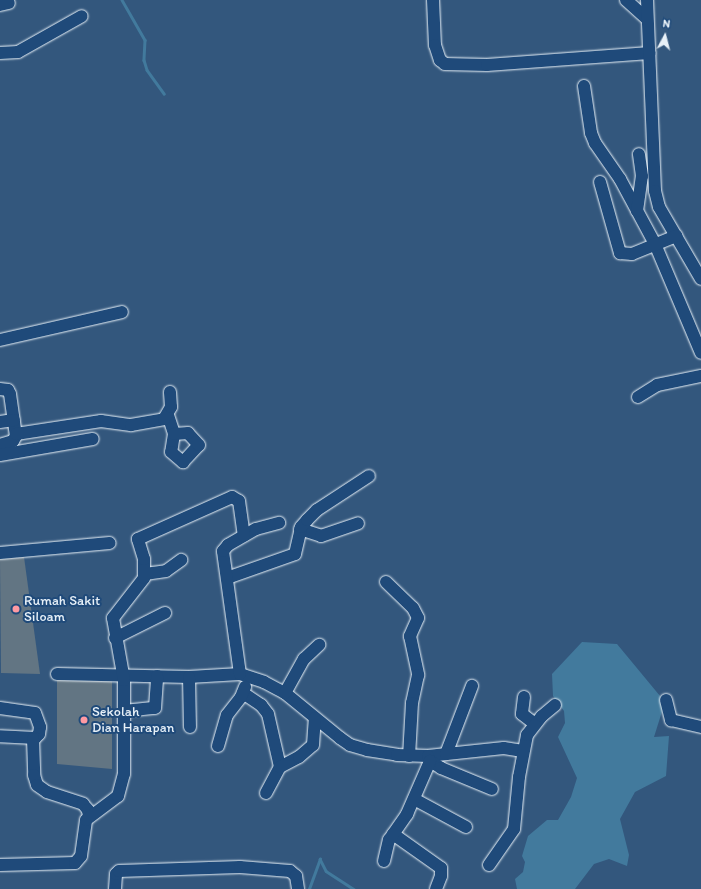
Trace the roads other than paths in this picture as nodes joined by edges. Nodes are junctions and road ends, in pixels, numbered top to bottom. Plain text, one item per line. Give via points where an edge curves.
1 (433, 0) edge
2 (626, 0) edge
3 (647, 0) edge
4 (82, 16) dead end
5 (647, 19) junction
6 (0, 53) edge
7 (650, 53) junction
8 (584, 86) dead end
9 (639, 154) dead end
10 (600, 182) dead end
11 (637, 211) junction
12 (676, 236) junction
13 (655, 244) junction
14 (701, 279) edge
15 (122, 312) dead end
16 (0, 340) edge
17 (701, 353) edge
18 (701, 376) edge
19 (0, 389) edge
20 (170, 392) dead end
21 (638, 398) dead end
22 (168, 415) junction
23 (14, 420) junction
24 (0, 422) edge
25 (16, 434) junction
26 (174, 434) dead end
27 (92, 439) dead end
28 (0, 444) edge
29 (0, 455) edge
30 (369, 476) dead end
31 (358, 522) dead end
32 (279, 523) dead end
33 (300, 530) junction
34 (244, 536) junction
35 (110, 543) dead end
36 (0, 553) edge
37 (181, 560) dead end
38 (145, 574) junction
39 (227, 578) junction
40 (386, 582) dead end
41 (165, 613) dead end
42 (116, 638) junction
43 (319, 645) dead end
44 (57, 674) dead end
45 (123, 674) junction
46 (244, 675) junction
47 (157, 676) junction
48 (189, 677) junction
49 (472, 686) dead end
50 (244, 693) junction
51 (285, 693) junction
52 (524, 697) dead end
53 (666, 700) dead end
54 (555, 705) dead end
55 (0, 708) edge
56 (124, 711) junction
57 (315, 718) junction
58 (535, 724) junction
59 (701, 727) edge
60 (190, 728) dead end
61 (0, 736) edge
62 (33, 739) junction
63 (218, 746) dead end
64 (523, 751) junction
65 (446, 754) junction
66 (409, 756) junction
67 (429, 758) junction
68 (280, 767) junction
69 (492, 789) dead end
70 (266, 793) dead end
71 (414, 799) junction
72 (89, 817) junction
73 (466, 827) dead end
74 (393, 834) junction
75 (384, 861) dead end
76 (0, 865) edge
77 (488, 865) dead end
78 (115, 889) edge
79 (298, 889) edge
80 (436, 889) edge

1 - 7 street via 436,45 440,60 445,64 487,65
2 - 5 street
3 - 5 street
4 - 6 street via 18,52
5 - 7 street
7 - 12 street via 655,191 659,207
8 - 11 street via 593,138
9 - 11 street via 642,176
10 - 13 street via 620,253 632,254
11 - 13 street
12 - 13 street
12 - 14 street
13 - 17 street
15 - 16 street
18 - 21 street via 657,385
19 - 23 street via 10,392
20 - 22 street via 172,406
22 - 25 street via 164,419 131,424 101,421
22 - 26 street
23 - 24 street
23 - 25 street
25 - 28 street via 13,441
27 - 29 street
30 - 33 street via 317,510
31 - 33 street via 321,536
32 - 34 street via 256,529
33 - 39 street via 295,554
34 - 38 street via 239,501 235,498 228,499 138,539
34 - 39 street via 224,549
35 - 36 street
37 - 38 street via 166,571
38 - 42 street via 140,586 114,616
39 - 46 street
40 - 66 street via 412,608 418,618 410,636 418,675 412,703
41 - 42 street
42 - 45 street
43 - 51 street via 304,659
44 - 45 street
45 - 47 street
45 - 56 street
46 - 48 street
46 - 50 street
46 - 51 street
47 - 48 street
47 - 56 street via 155,708
48 - 60 street
49 - 65 street
50 - 63 street via 227,715
50 - 68 street via 261,705 268,714
51 - 57 street
52 - 58 street via 522,714
53 - 59 street via 671,720
54 - 58 street
55 - 62 street via 37,714 39,732
56 - 72 street via 124,774 118,796 110,806
57 - 66 street via 350,745
57 - 68 street via 311,748
58 - 64 street via 527,735
61 - 62 street
62 - 72 street via 34,775 37,785 47,792 83,804 88,810
64 - 65 street via 504,748
64 - 77 street via 514,828
65 - 67 street
66 - 67 street
67 - 69 street via 441,768
67 - 71 street
68 - 70 street
71 - 73 street
71 - 74 street
72 - 76 street via 81,856 75,863
74 - 75 street via 386,846
74 - 80 street via 441,868
78 - 79 street via 116,874 119,871 240,867 290,871 296,876

